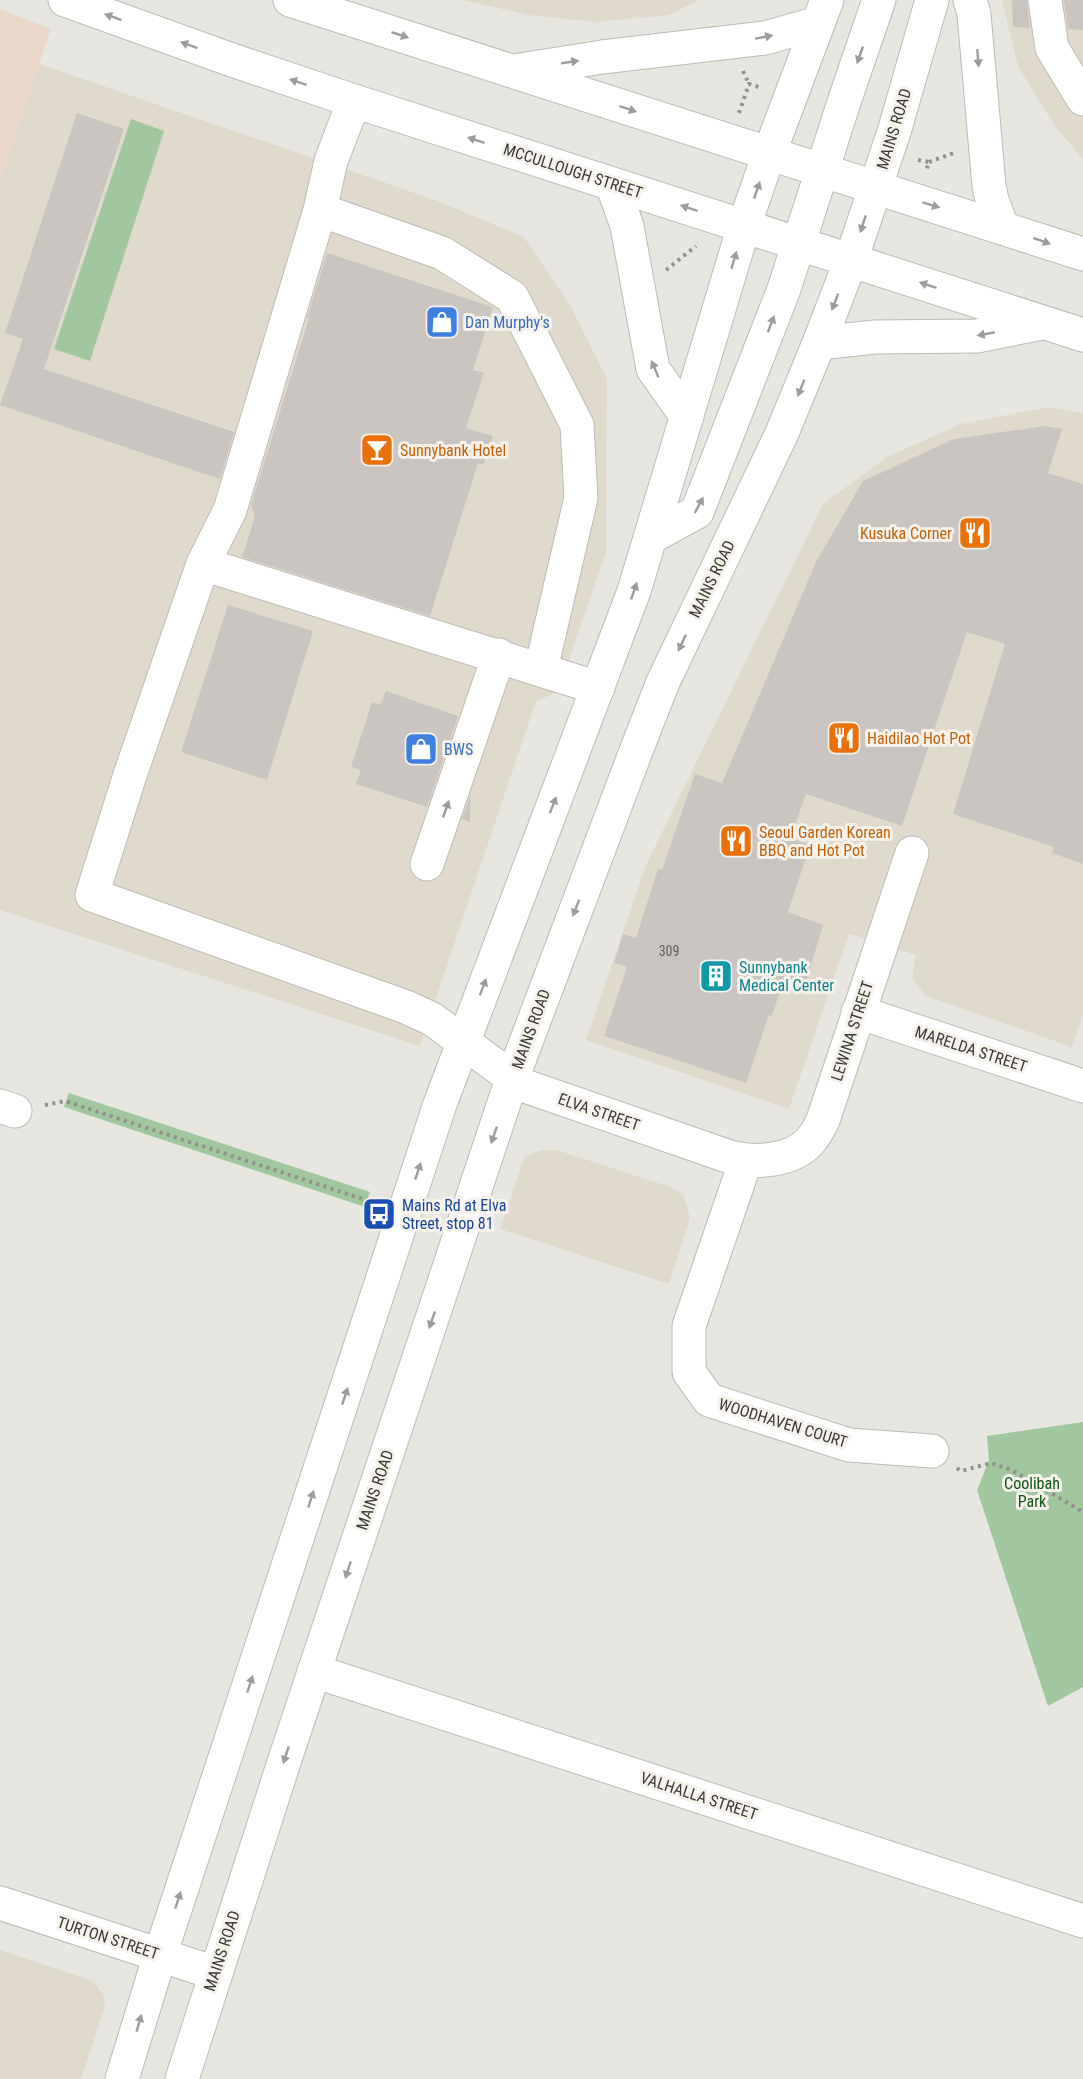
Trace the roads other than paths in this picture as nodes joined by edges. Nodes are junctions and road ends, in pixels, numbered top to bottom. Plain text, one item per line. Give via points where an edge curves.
1 (290, 0) edge
2 (879, 0) edge
3 (932, 0) edge
4 (970, 0) edge
5 (1045, 0) edge
6 (73, 2) edge
7 (823, 11) edge
8 (513, 72) junction
9 (1083, 99) edge
10 (354, 100) junction
11 (769, 154) junction
12 (822, 171) junction
13 (612, 184) junction
14 (875, 187) junction
15 (320, 210) junction
16 (744, 226) junction
17 (1002, 227) junction
18 (799, 243) junction
19 (1083, 254) edge
20 (851, 260) junction
21 (1043, 322) junction
22 (1083, 335) edge
23 (819, 343) junction
24 (687, 417) junction
25 (651, 537) junction
26 (203, 564) junction
27 (499, 656) junction
28 (541, 669) junction
29 (598, 688) junction
30 (912, 853) dead end
31 (427, 864) dead end
32 (858, 1012) junction
33 (463, 1042) junction
34 (512, 1079) junction
35 (1083, 1086) edge
36 (746, 1160) junction
37 (932, 1451) road end
38 (314, 1671) junction
39 (0, 1903) edge
40 (1083, 1922) edge
41 (160, 1955) junction
42 (215, 1973) junction
43 (122, 2079) edge
44 (182, 2079) edge

1 -> 8 main road
2 -> 12 main road
3 - 14 main road, MAINS ROAD
4 -> 17 main road via 989,186
5 - 9 main road via 1052,48
10 -> 6 main road, MCCULLOUGH STREET
8 -> 7 main road via 765,38
7 - 11 main road
8 -> 11 main road
13 -> 10 main road, MCCULLOUGH STREET
10 - 15 main road via 331,161
11 - 12 main road
16 -> 11 main road
12 - 14 main road
12 - 18 main road
16 -> 13 main road, MCCULLOUGH STREET
24 -> 13 main road via 653,369 627,226
14 -> 17 main road
14 -> 20 main road, MAINS ROAD
15 - 26 main road via 230,510
15 - 28 main road via 442,253 512,297 577,425 581,498
16 - 18 main road, MCCULLOUGH STREET
24 -> 16 main road
17 -> 19 main road
18 - 20 main road, MCCULLOUGH STREET
25 -> 18 main road via 697,512
21 -> 20 main road, MCCULLOUGH STREET
20 -> 23 main road, MAINS ROAD
21 - 22 main road, MCCULLOUGH STREET
21 -> 23 main road via 977,336 875,337
23 -> 34 main road, MAINS ROAD via 782,433 663,682
24 - 25 main road
29 -> 25 main road
26 - 27 main road
26 - 33 main road, ELVA STREET via 92,895 381,997 432,1019
27 - 28 main road
31 -> 27 main road
28 - 29 main road
33 -> 29 main road
30 - 32 main road, LEWINA STREET
32 - 35 main road, MARELDA STREET
32 - 36 main road, LEWINA STREET via 823,1120 809,1143 786,1155
33 - 34 main road, ELVA STREET
41 -> 33 main road
34 - 36 main road, ELVA STREET
34 -> 38 main road, MAINS ROAD
36 - 37 main road, WOODHAVEN COURT via 689,1326 689,1372 709,1400 849,1445
38 - 40 main road, VALHALLA STREET
38 -> 42 main road, MAINS ROAD
39 - 41 main road, TURTON STREET
41 - 42 main road, TURTON STREET
43 -> 41 main road
42 - 44 main road, MAINS ROAD

